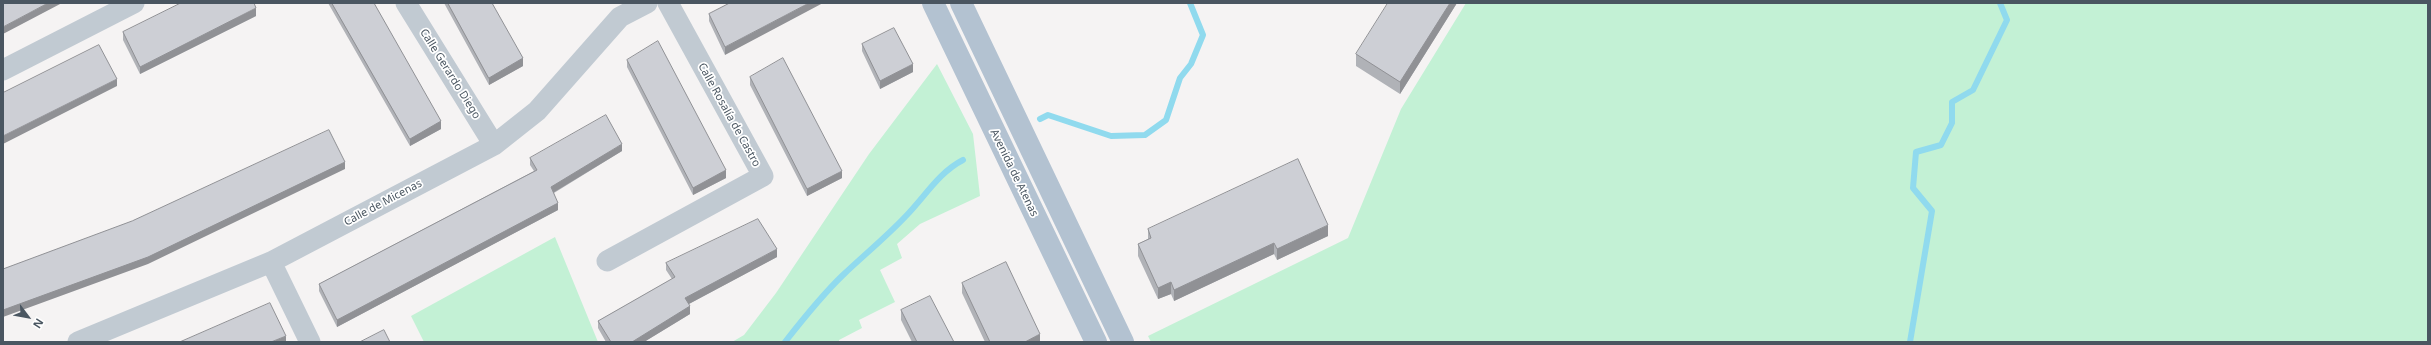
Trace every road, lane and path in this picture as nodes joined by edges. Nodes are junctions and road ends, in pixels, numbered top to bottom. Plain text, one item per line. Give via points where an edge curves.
1 (134, 3) edge
2 (406, 3) edge
3 (647, 3) edge
4 (668, 3) edge
5 (933, 3) edge
6 (961, 3) edge
7 (3, 70) edge
8 (494, 145) junction
9 (608, 261) dead end
10 (271, 262) junction
11 (78, 342) edge
12 (310, 342) edge
13 (1096, 342) edge
14 (1123, 342) edge

1 - 7 street
2 - 8 street, Calle Gerardo Diego
3 - 8 street, Calle de Micenas via 620,18 537,111
4 - 9 street, Calle Rosalía de Castro via 763,176
5 - 13 main road, Avenida de Atenas
6 - 14 main road
8 - 10 street, Calle de Micenas
10 - 11 street, Calle de Micenas
10 - 12 street

